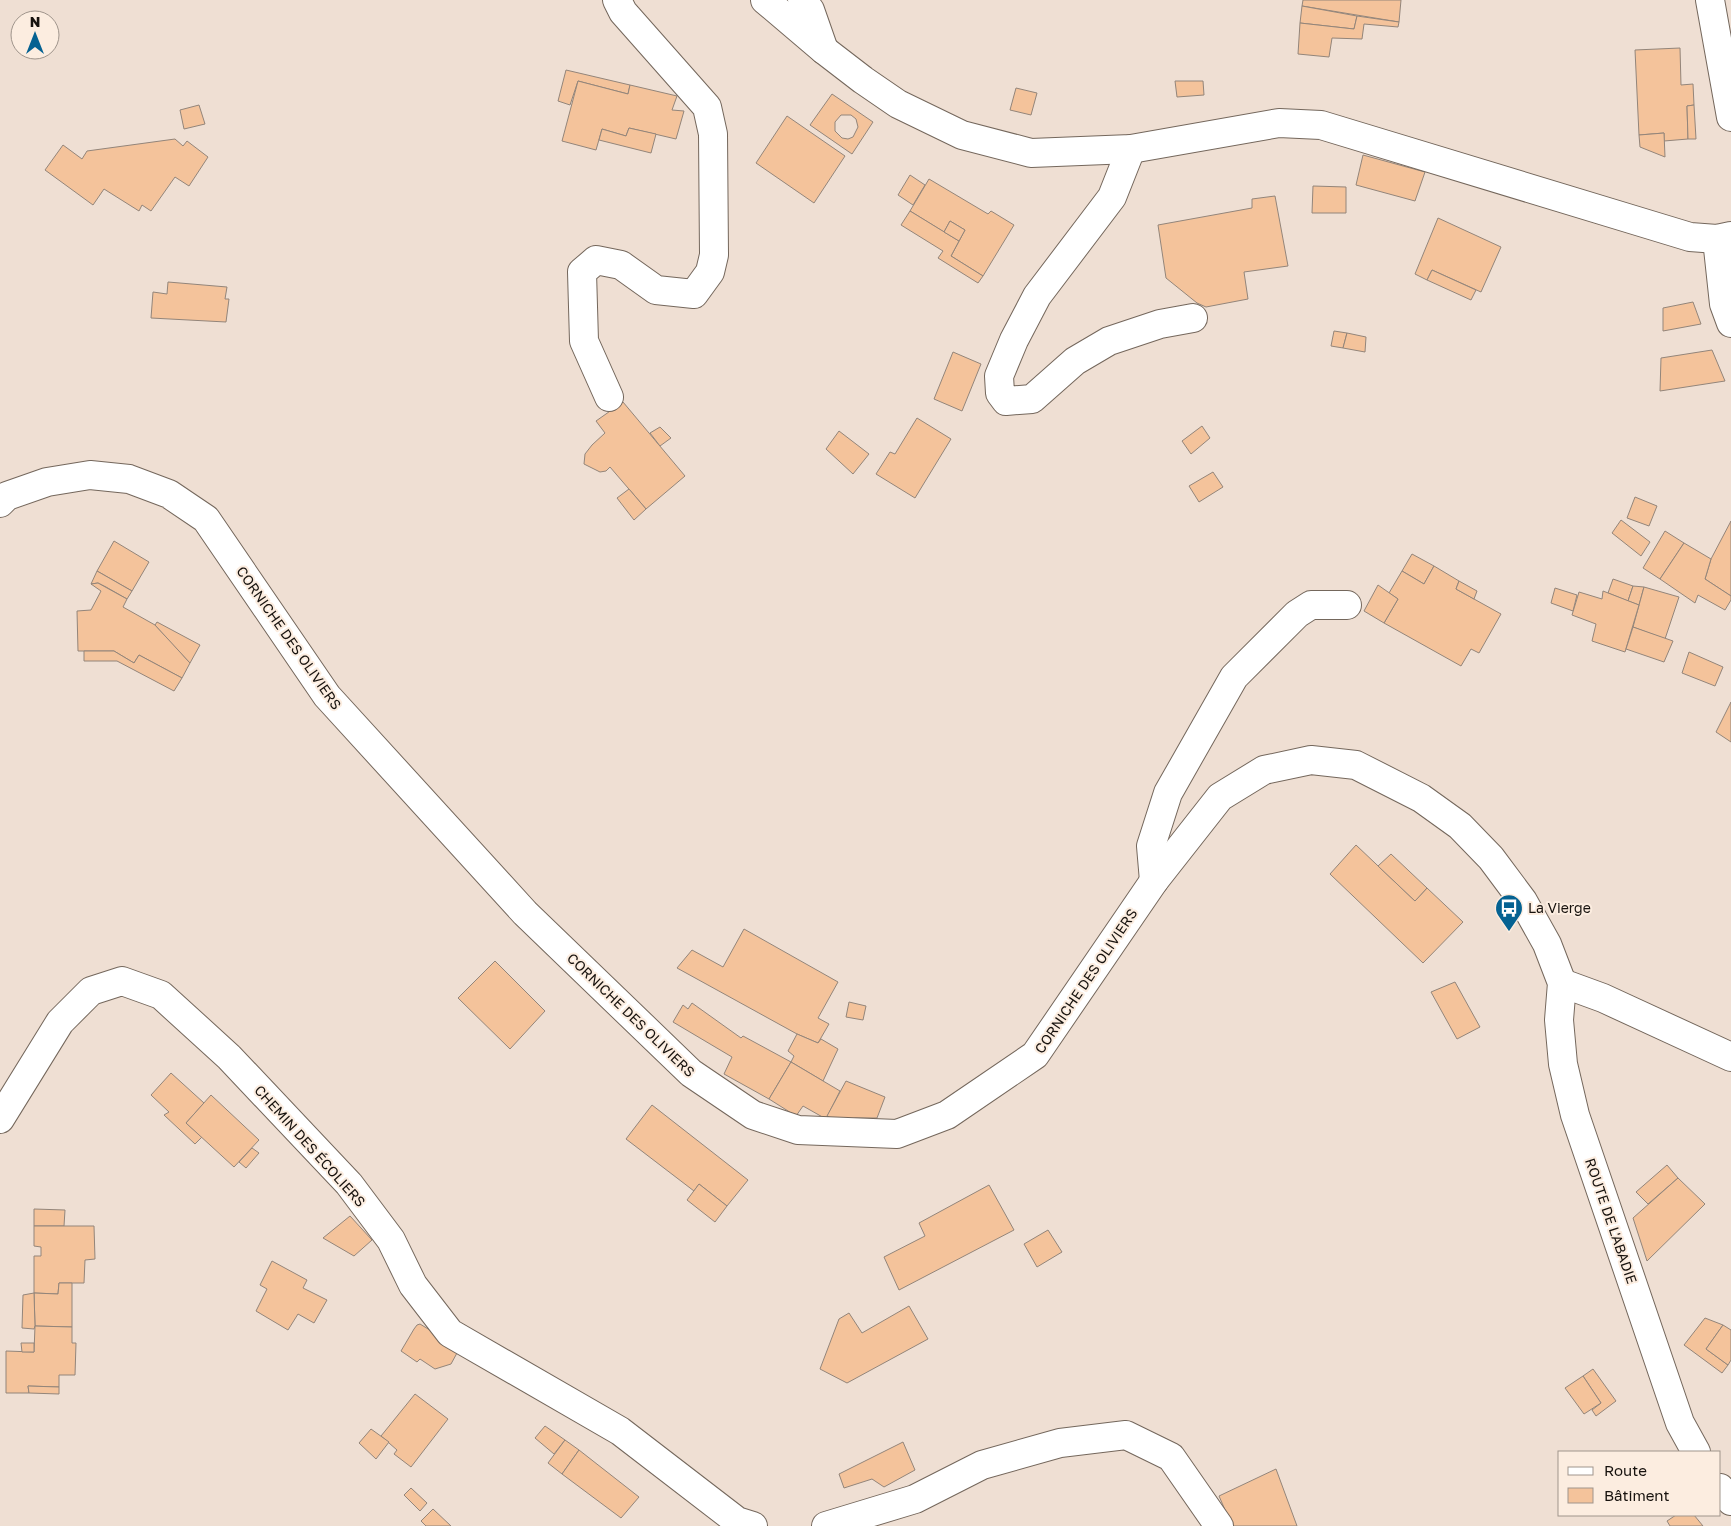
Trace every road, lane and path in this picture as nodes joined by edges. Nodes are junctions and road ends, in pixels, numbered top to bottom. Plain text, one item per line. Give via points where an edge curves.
1 (617, 0) edge
2 (765, 0) edge
3 (802, 0) edge
4 (1710, 0) edge
5 (824, 50) junction
6 (1731, 117) edge
7 (1131, 149) junction
8 (1724, 238) edge
9 (1193, 318) dead end
10 (1731, 323) edge
11 (609, 397) dead end
12 (0, 503) edge
13 (1347, 605) dead end
14 (1154, 881) junction
15 (1562, 983) junction
16 (1731, 1057) edge
17 (0, 1120) edge
18 (1695, 1451) edge
19 (1721, 1489) edge
20 (1731, 1501) edge
21 (753, 1526) edge
22 (826, 1526) edge
23 (1219, 1526) edge

1 - 11 street via 623,12 707,107 714,134 714,255 710,272 694,294 656,290 621,265 596,260 582,272 584,342
2 - 5 street
3 - 5 street via 810,10
4 - 6 street
5 - 7 street via 898,104 962,135 1031,153
7 - 8 street via 1279,123 1321,125 1690,237
7 - 9 street via 1112,197 1037,296 999,376 1000,393 1006,401 1032,399 1075,361 1109,341 1160,324
8 - 10 street via 1724,304
12 - 14 street, CORNICHE DES OLIVIERS via 8,496 47,482 90,475 129,479 169,494 206,519 326,696 524,912 691,1073 754,1115 798,1130 896,1134 947,1115 1035,1056
13 - 14 street via 1311,605 1296,614 1234,677 1168,793 1150,846
14 - 15 street, CORNICHE DES OLIVIERS via 1220,797 1264,770 1312,760 1356,765 1421,798 1460,826 1491,858 1523,900 1547,944
15 - 16 street via 1604,998
15 - 18 street, ROUTE DE L'ABADIE via 1559,1020 1562,1064 1575,1115 1680,1423
17 - 21 street, CHEMIN DES ÉCOLIERS via 60,1022 91,991 122,981 161,995 229,1057 349,1184 391,1240 413,1286 450,1333 620,1431 737,1522
19 - 20 street
22 - 23 street via 915,1499 982,1465 1060,1443 1126,1435 1171,1457

